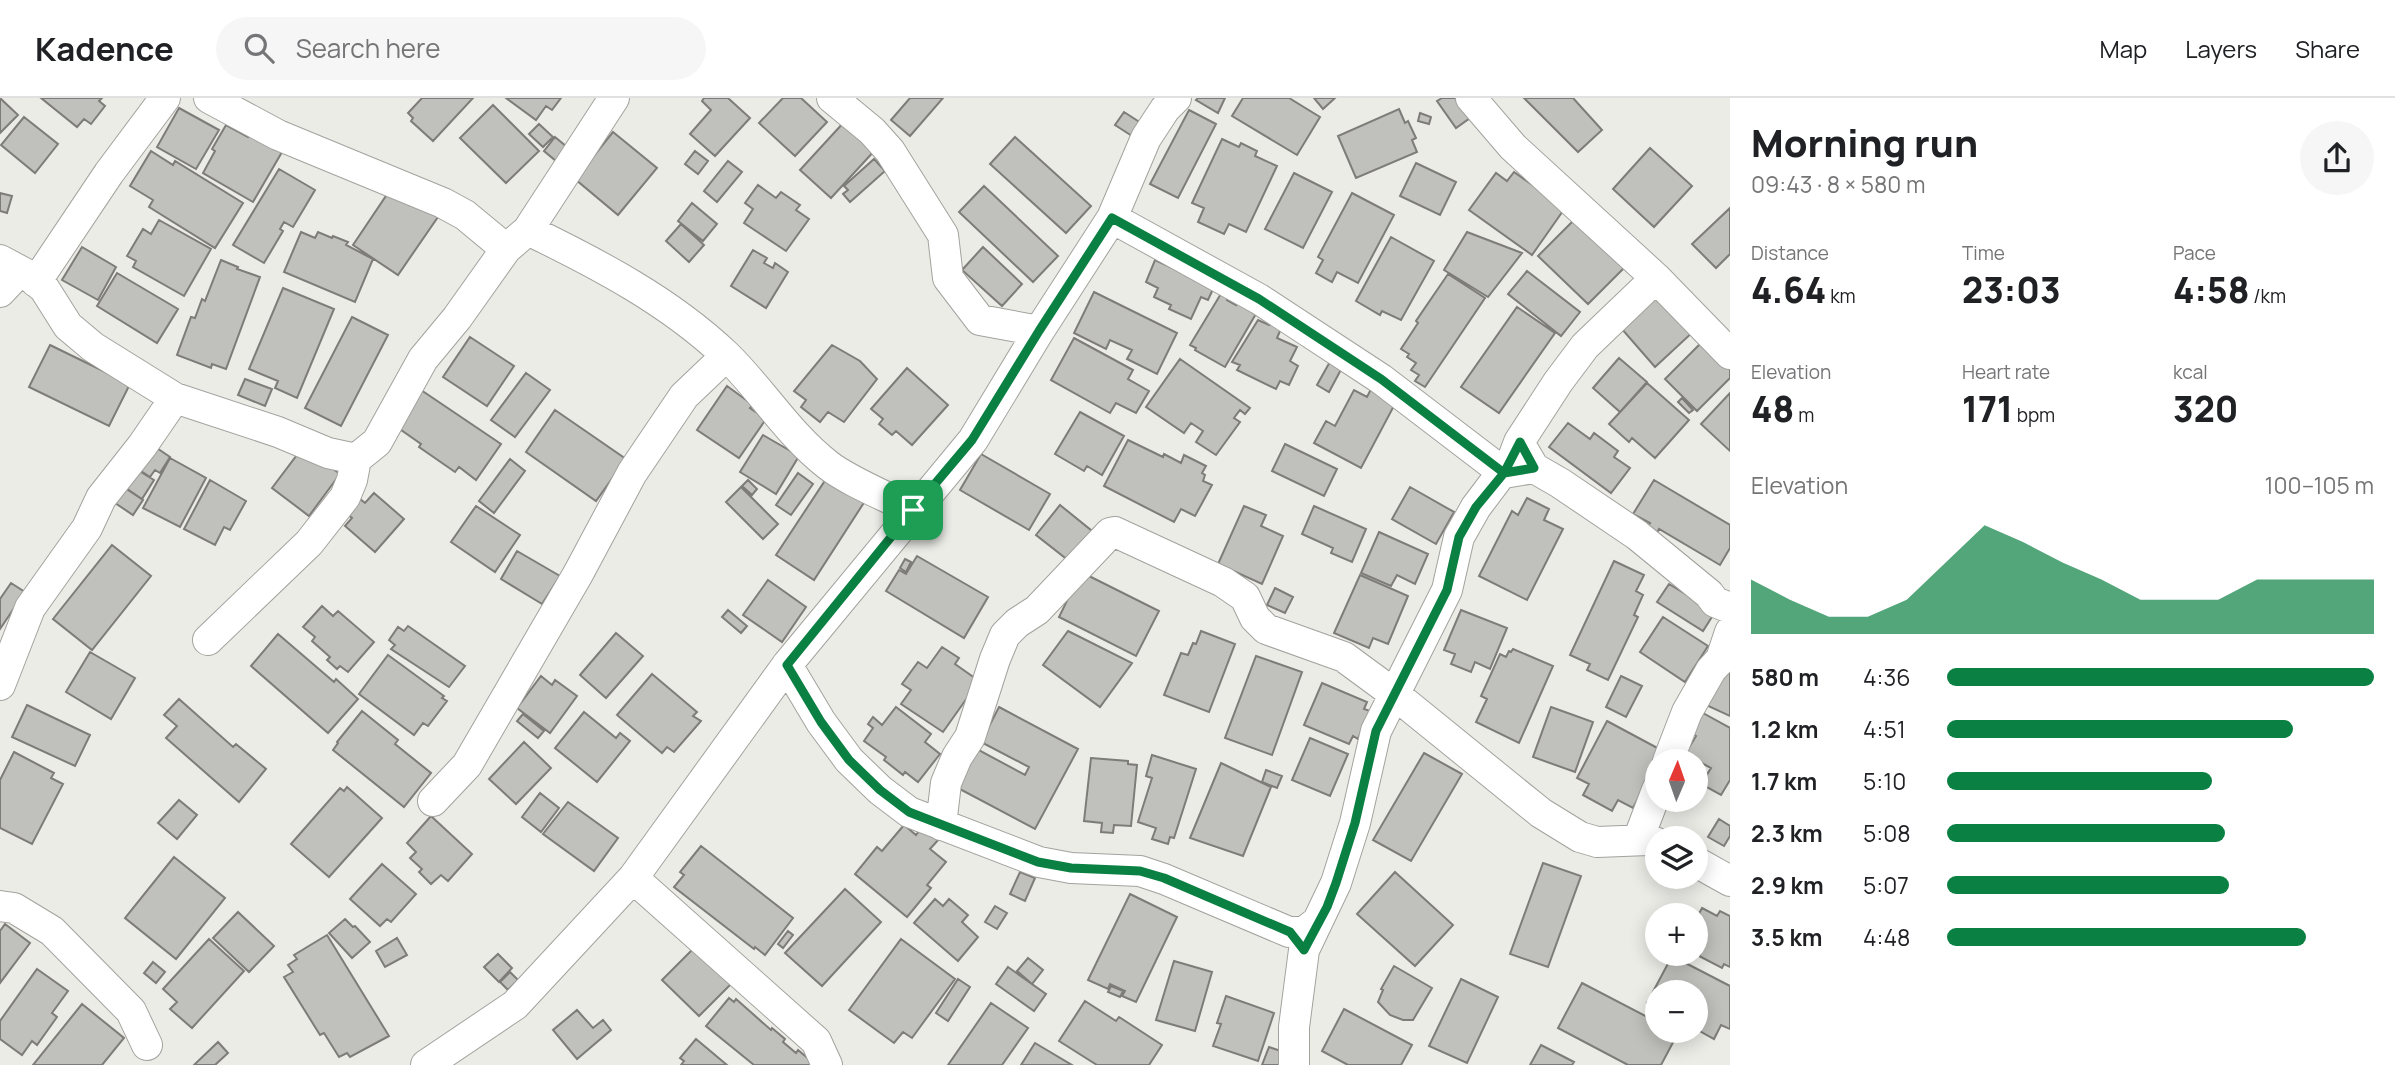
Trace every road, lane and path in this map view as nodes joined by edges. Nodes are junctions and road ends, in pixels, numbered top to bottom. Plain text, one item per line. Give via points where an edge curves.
1 (165, 98) edge
2 (209, 98) edge
3 (614, 98) edge
4 (831, 98) edge
5 (1176, 98) edge
6 (1471, 98) edge
7 (1112, 218) junction
8 (517, 239) junction
9 (14, 276) edge
10 (1656, 278) junction
11 (1039, 331) junction
12 (1730, 355) edge
13 (726, 356) junction
14 (175, 398) junction
15 (1520, 442) junction
16 (356, 459) junction
17 (1534, 468) junction
18 (1504, 473) junction
19 (913, 510) junction
20 (1725, 602) edge
21 (1730, 632) edge
22 (208, 640) dead end
23 (787, 665) junction
24 (0, 685) edge
25 (1393, 693) junction
26 (1673, 749) edge
27 (433, 801) dead end
28 (940, 825) junction
29 (1645, 842) edge
30 (1708, 869) edge
31 (633, 878) junction
32 (1730, 881) edge
33 (0, 906) edge
34 (1297, 941) junction
35 (147, 1045) dead end
36 (426, 1065) edge
37 (827, 1065) edge
38 (1294, 1065) edge

1 - 9 street via 109,173
2 - 8 street via 278,135
3 - 8 street
4 - 11 street via 890,151 943,235 948,278 980,320
5 - 7 street via 1146,138
6 - 10 street via 1513,147
7 - 11 street
7 - 18 street via 1259,299 1381,379
8 - 13 street via 586,258 640,289
8 - 16 street via 423,359 377,442
9 - 14 street via 44,288 68,326 93,347
10 - 12 street
10 - 15 street via 1585,346
11 - 19 street via 972,440
13 - 19 street via 803,443 830,466
13 - 27 street via 684,397 632,473 467,765
14 - 16 street
14 - 24 street via 100,498 87,528 30,608
15 - 17 street
15 - 18 street
16 - 22 street via 345,497 309,542
17 - 18 street
17 - 20 street via 1637,535
18 - 25 street via 1459,537 1447,590
19 - 23 street
21 - 26 street via 1721,659 1687,712
23 - 28 street via 849,760 909,812
23 - 31 street
25 - 28 street via 1343,657 1266,629 1245,597 1213,576 1110,533 1037,610 1005,635 970,737 946,783
25 - 29 street via 1541,813 1580,837 1597,842
25 - 34 street via 1373,743 1355,823 1327,907
28 - 34 street via 1038,862 1140,871 1164,878
30 - 32 street
31 - 36 street via 515,1005
31 - 37 street via 816,1041
33 - 35 street via 14,908 52,931 131,1011
34 - 38 street

